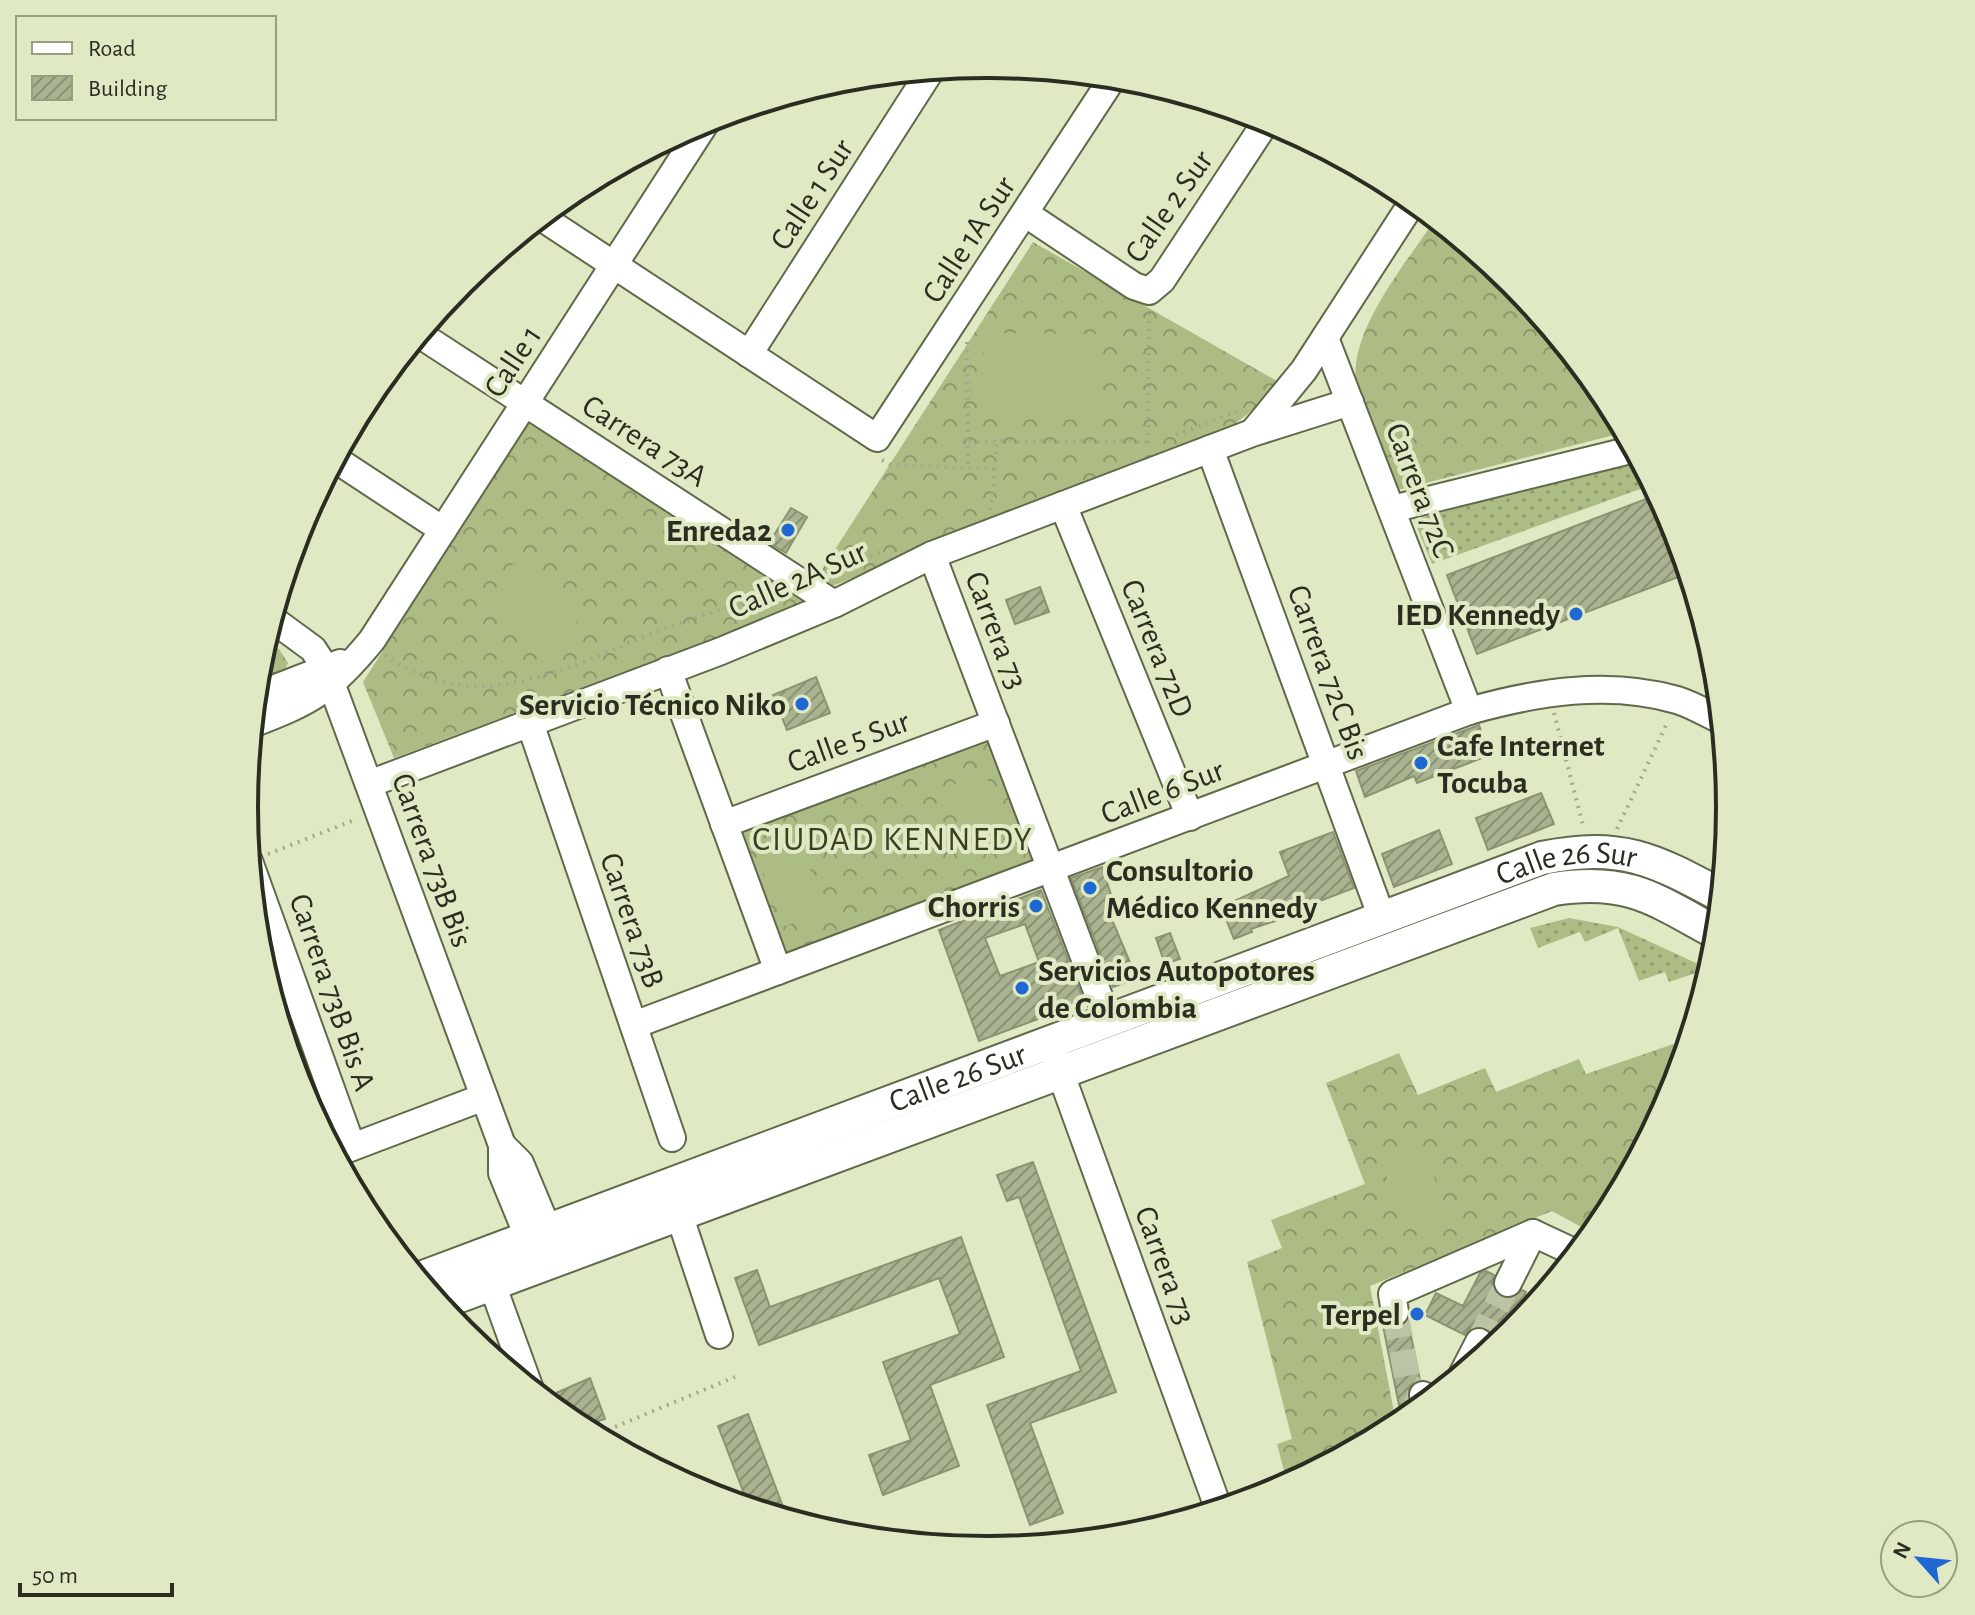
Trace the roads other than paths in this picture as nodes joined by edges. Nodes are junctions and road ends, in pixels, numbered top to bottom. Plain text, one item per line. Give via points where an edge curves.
1 (924, 81) edge
2 (1106, 88) edge
3 (1260, 131) edge
4 (689, 142) edge
5 (1407, 211) edge
6 (1026, 214) junction
7 (551, 223) edge
8 (614, 265) junction
9 (1325, 338) junction
10 (428, 340) edge
11 (749, 354) junction
12 (525, 402) junction
13 (1350, 402) junction
14 (1252, 433) junction
15 (1210, 449) junction
16 (1624, 452) edge
17 (344, 465) edge
18 (1063, 505) junction
19 (1392, 509) junction
20 (443, 530) junction
21 (932, 555) junction
22 (834, 604) junction
23 (281, 626) edge
24 (668, 670) junction
25 (329, 678) junction
26 (267, 693) edge
27 (1469, 711) junction
28 (1711, 716) edge
29 (263, 720) edge
30 (530, 723) junction
31 (996, 723) junction
32 (1327, 765) junction
33 (369, 784) junction
34 (1190, 817) junction
35 (724, 824) junction
36 (1542, 858) junction
37 (1051, 869) junction
38 (1554, 889) junction
39 (1712, 891) edge
40 (1382, 918) junction
41 (1707, 929) edge
42 (271, 947) edge
43 (778, 971) junction
44 (280, 981) edge
45 (1100, 999) dead end
46 (634, 1025) junction
47 (1055, 1056) junction
48 (484, 1097) junction
49 (672, 1138) dead end
50 (341, 1145) edge
51 (343, 1150) edge
52 (679, 1214) junction
53 (1533, 1233) junction
54 (544, 1248) junction
55 (1568, 1249) edge
56 (429, 1276) edge
57 (1508, 1283) tunnel mouth
58 (492, 1284) junction
59 (450, 1300) edge
60 (1395, 1312) tunnel mouth
61 (719, 1335) dead end
62 (1479, 1342) tunnel mouth
63 (1475, 1349) edge
64 (523, 1369) edge
65 (1215, 1500) edge

1 - 11 street, Calle 1 Sur
2 - 6 street, Calle 1A Sur
3 - 6 street, Calle 2 Sur via 1162,280 1149,291
4 - 8 street, Calle 1
5 - 9 street, Calle 2A Sur
6 - 11 street, Calle 1A Sur via 877,438
7 - 8 street
8 - 11 street
8 - 12 street, Calle 1
9 - 13 street, Carrera 72C
9 - 14 street, Calle 2A Sur
10 - 12 street, Carrera 73A
12 - 20 street, Calle 1
12 - 22 street, Carrera 73A
13 - 14 street, Calle 2A Sur
13 - 19 street, Carrera 72C
14 - 15 street, Calle 2A Sur
15 - 18 street, Calle 2A Sur via 1153,451
15 - 32 street, Carrera 72C Bis
16 - 19 street
17 - 20 street
18 - 21 street, Calle 2A Sur via 986,518
18 - 34 street, Carrera 72D
19 - 27 street, Carrera 72C
20 - 25 street, Calle 1 via 374,644
21 - 22 street, Calle 2A Sur
21 - 31 street, Carrera 73
22 - 24 street, Calle 2A Sur
23 - 25 street, Carrera 73B Bis via 313,649
24 - 30 street, Calle 2A Sur
24 - 35 street
25 - 26 street, Calle 1
25 - 29 street, Calle 1 via 305,704
25 - 33 street, Carrera 73B Bis
27 - 28 street, Calle 6 Sur via 1548,693 1601,690 1677,700
27 - 32 street, Calle 6 Sur
30 - 33 street, Calle 2A Sur
30 - 46 street, Carrera 73B
31 - 35 street, Calle 5 Sur
31 - 37 street, Carrera 73
32 - 34 street, Calle 6 Sur
32 - 40 street, Carrera 72C Bis
33 - 48 street, Carrera 73B Bis
34 - 37 street, Calle 6 Sur
35 - 43 street
36 - 38 main road
36 - 39 main road, Calle 26 Sur via 1599,850 1653,861
36 - 40 main road, Calle 26 Sur
37 - 43 street, Calle 6 Sur
37 - 45 street, Carrera 73
38 - 41 main road, Calle 26 Sur via 1590,883 1618,886
38 - 47 main road, Calle 26 Sur
40 - 47 main road, Calle 26 Sur
42 - 44 street, Carrera 73B Bis A
43 - 46 street, Calle 6 Sur
44 - 50 street, Carrera 73B Bis A
46 - 49 street, Carrera 73B
47 - 52 main road, Calle 26 Sur
47 - 54 main road, Calle 26 Sur
47 - 65 street, Carrera 73
48 - 51 street
48 - 54 street, Carrera 73B Bis via 502,1145 520,1163
52 - 54 main road, Calle 26 Sur
52 - 61 street
53 - 55 street
53 - 57 street
53 - 60 street via 1392,1294
54 - 56 main road, Calle 26 Sur
54 - 58 main road, Calle 26 Sur
58 - 59 main road, Calle 26 Sur
58 - 64 street
62 - 63 street

